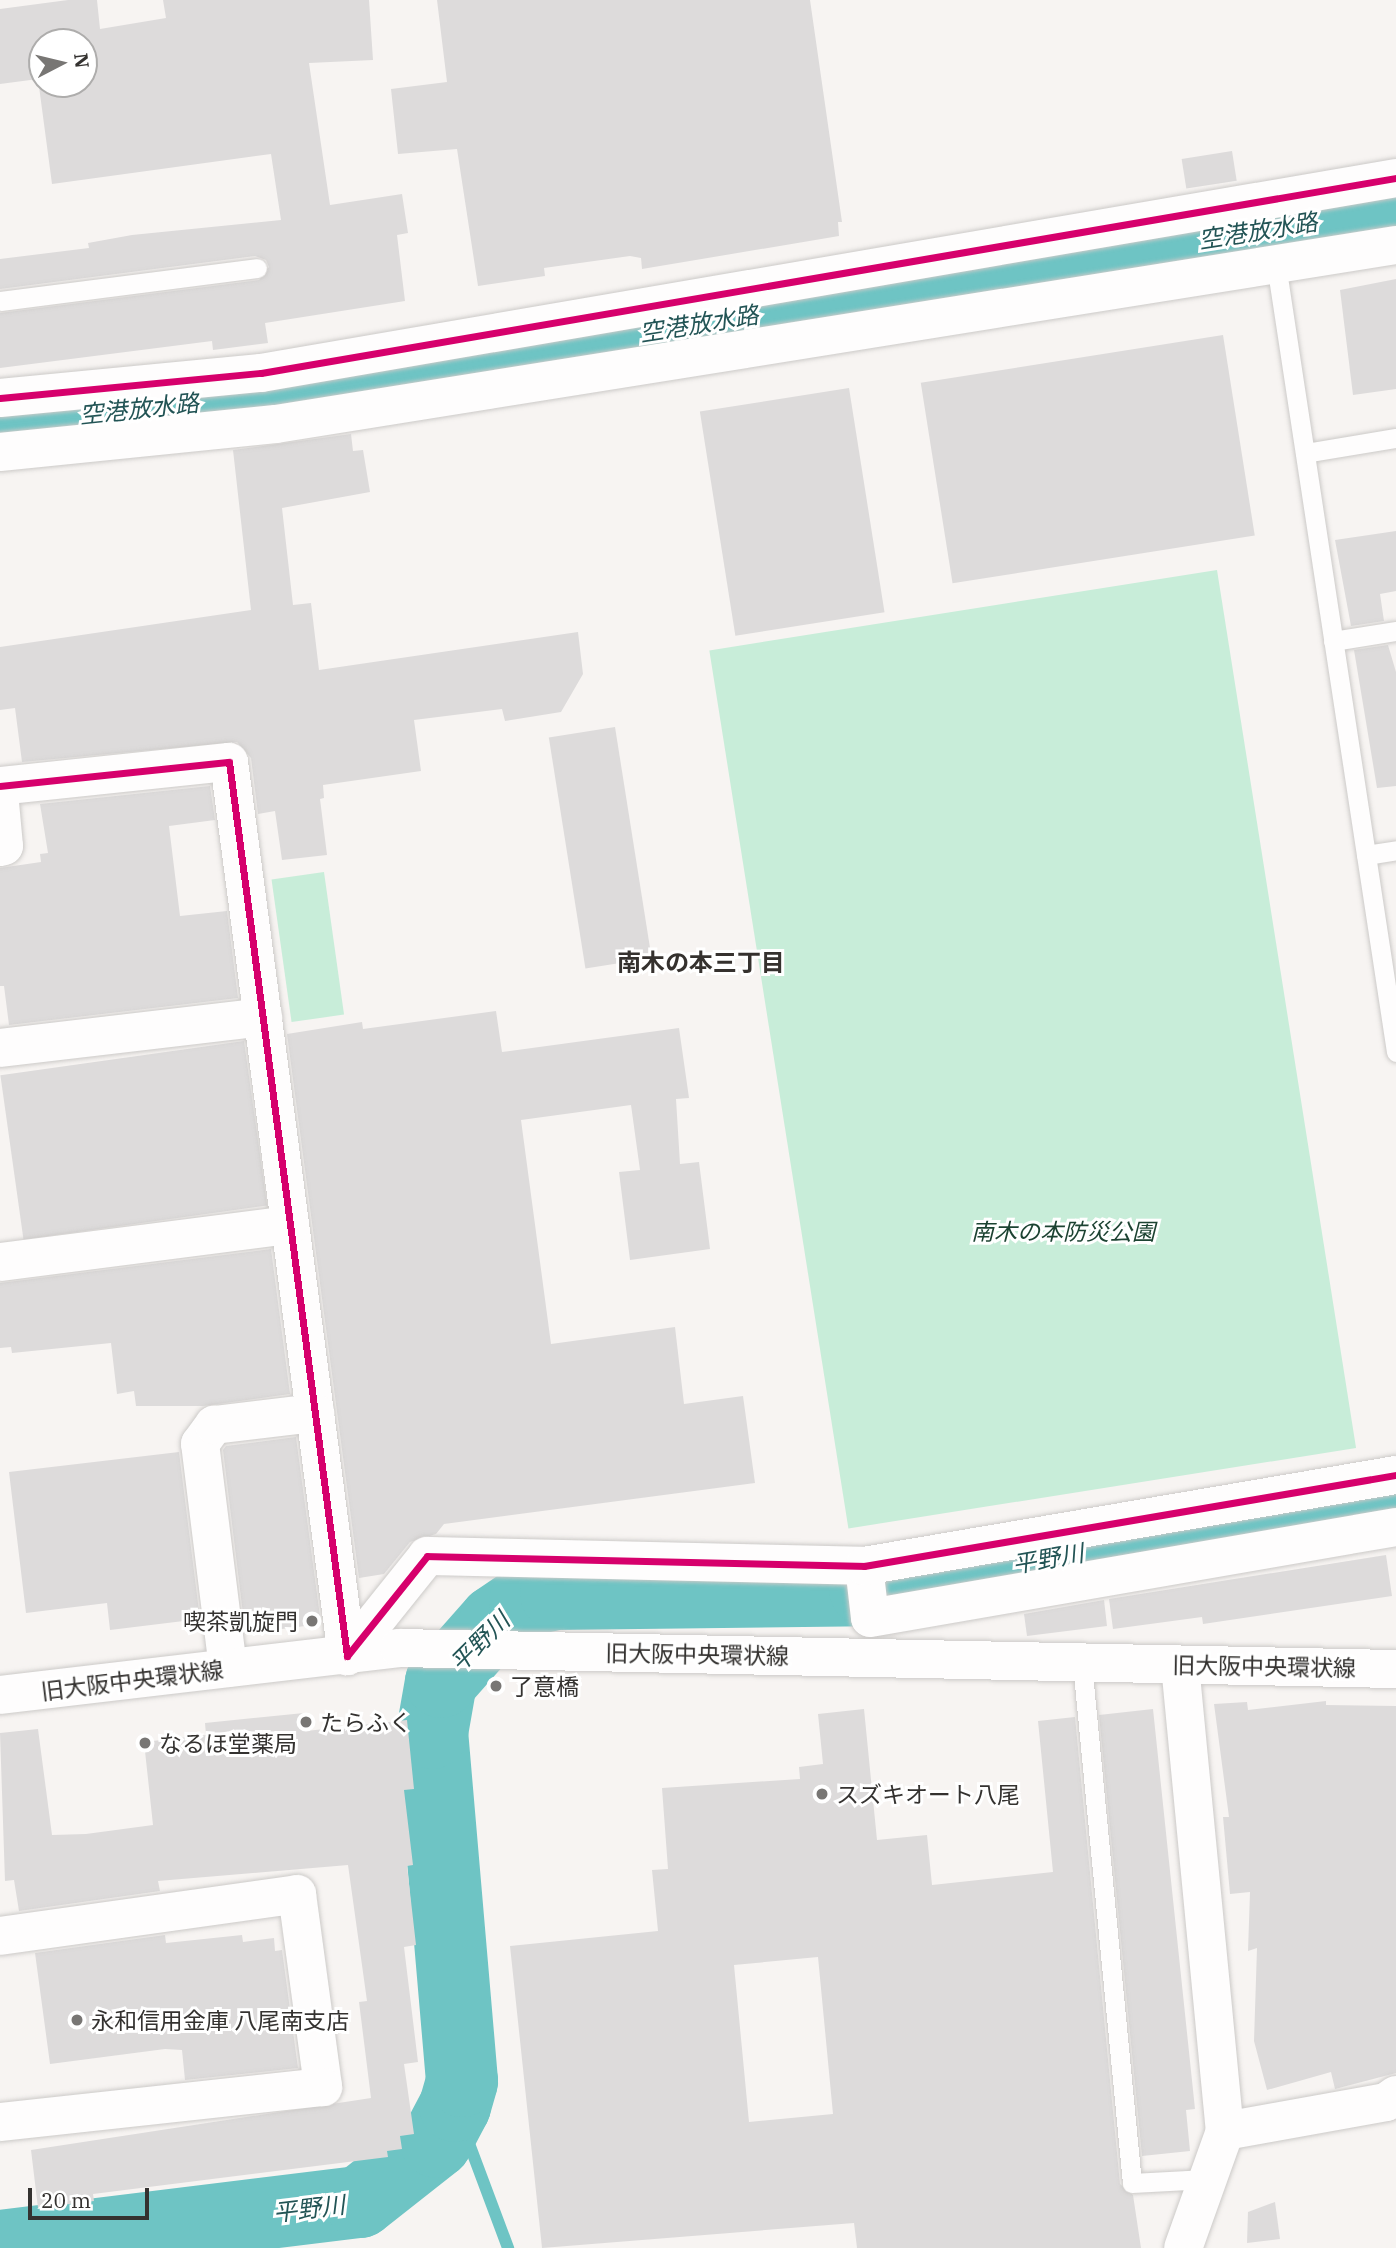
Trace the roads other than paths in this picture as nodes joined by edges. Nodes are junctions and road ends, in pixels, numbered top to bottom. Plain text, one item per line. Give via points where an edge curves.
1 (1396, 178) edge
2 (1396, 245) edge
3 (1276, 264) junction
4 (257, 268) dead end
5 (0, 301) edge
6 (0, 398) edge
7 (1396, 438) edge
8 (0, 452) edge
9 (1305, 453) junction
10 (1396, 631) edge
11 (1333, 641) junction
12 (0, 786) edge
13 (0, 803) edge
14 (0, 847) edge
15 (1396, 850) edge
16 (1366, 855) junction
17 (262, 1017) junction
18 (1394, 1025) edge
19 (0, 1048) edge
20 (1396, 1052) edge
21 (290, 1225) junction
22 (0, 1262) edge
23 (314, 1413) junction
24 (1396, 1475) edge
25 (1396, 1527) edge
26 (864, 1566) junction
27 (347, 1656) junction
28 (1082, 1663) junction
29 (1180, 1665) junction
30 (228, 1668) junction
31 (1396, 1669) edge
32 (0, 1695) edge
33 (0, 1936) edge
34 (1396, 2095) edge
35 (0, 2122) edge
36 (1225, 2130) junction
37 (1206, 2179) junction
38 (1183, 2248) edge

1 - 6 street via 261,373
2 - 3 street
3 - 8 street via 276,424
3 - 9 lane
4 - 5 lane
7 - 9 lane
9 - 11 lane
10 - 11 lane
11 - 16 lane
12 - 17 street via 229,762
13 - 14 street via 4,846
15 - 16 lane
16 - 18 lane
17 - 19 street
17 - 21 street
18 - 20 lane
21 - 22 street
21 - 23 street
23 - 27 street
23 - 30 street via 214,1425 200,1444
24 - 26 street
25 - 26 street via 870,1618
26 - 27 street via 427,1556
27 - 28 street, 旧大阪中央環状線 via 399,1648
27 - 30 street, 旧大阪中央環状線
28 - 29 street, 旧大阪中央環状線
28 - 37 lane via 1132,2183
29 - 31 street, 旧大阪中央環状線
29 - 36 street
30 - 32 street, 旧大阪中央環状線
33 - 35 street via 297,1894 323,2087
34 - 36 street via 1386,2102
36 - 37 street
37 - 38 street

